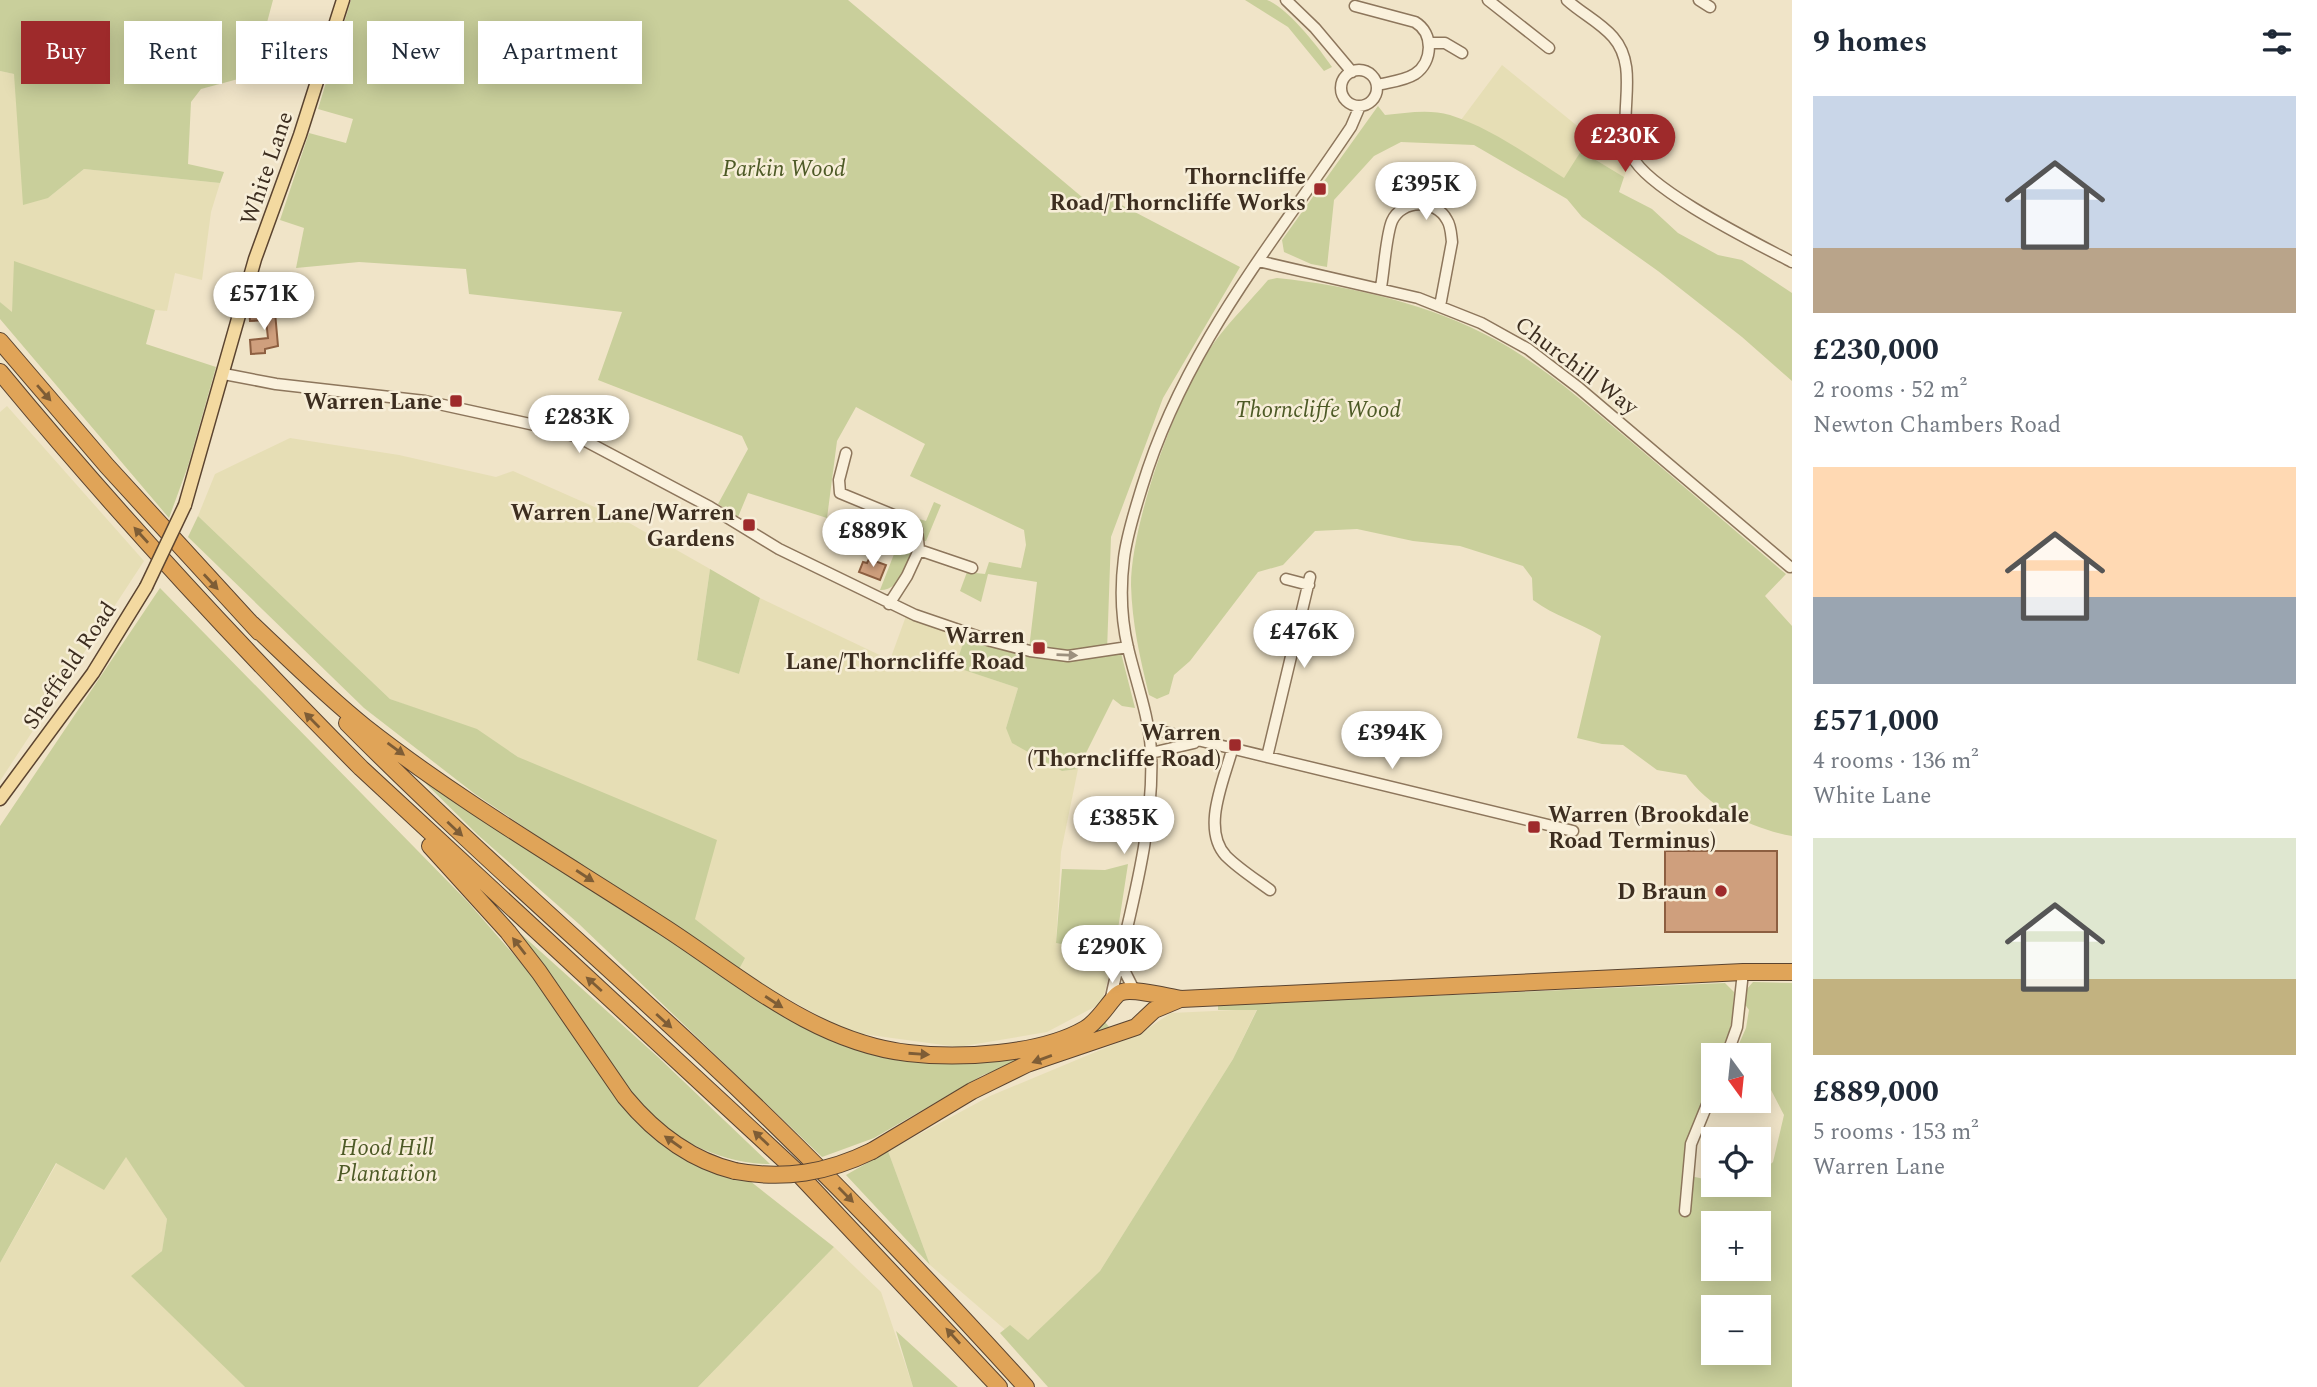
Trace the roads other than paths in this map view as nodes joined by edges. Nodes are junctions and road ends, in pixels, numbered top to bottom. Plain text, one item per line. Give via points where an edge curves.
1 (343, 0) edge
2 (1286, 0) edge
3 (1488, 0) edge
4 (1567, 0) edge
5 (1699, 0) edge
6 (1355, 5) dead end
7 (1710, 7) dead end
8 (1429, 43) junction
9 (1549, 48) dead end
10 (1462, 53) dead end
11 (1352, 72) junction
12 (1377, 85) junction
13 (1360, 106) junction
14 (1258, 261) junction
15 (1792, 262) edge
16 (1381, 288) junction
17 (1440, 306) junction
18 (0, 341) edge
19 (0, 372) edge
20 (224, 374) junction
21 (846, 453) dead end
22 (919, 550) junction
23 (1790, 567) edge
24 (972, 568) dead end
25 (1286, 579) dead end
26 (146, 587) joint
27 (889, 604) junction
28 (252, 624) junction
29 (1128, 648) junction
30 (1148, 727) junction
31 (1204, 742) junction
32 (1232, 750) junction
33 (1151, 753) junction
34 (1267, 757) junction
35 (360, 768) junction
36 (0, 799) edge
37 (1573, 831) dead end
38 (1270, 890) dead end
39 (1120, 962) junction
40 (1743, 972) junction
41 (1792, 972) edge
42 (1136, 993) junction
43 (1181, 999) junction
44 (1109, 1005) junction
45 (1146, 1017) junction
46 (1130, 1029) junction
47 (1731, 1043) edge
48 (1704, 1113) edge
49 (1685, 1211) dead end
50 (999, 1387) edge
51 (1026, 1387) edge

1 - 20 main road, White Lane via 256,259
2 - 11 street
3 - 9 street
4 - 15 street via 1606,30 1621,50 1627,76 1626,135 1637,164 1707,218
5 - 7 street
6 - 8 street via 1418,24
8 - 10 street via 1445,43
8 - 12 street via 1428,57 1418,72
11 - 12 street via 1366,71
11 - 13 street via 1343,80 1342,92 1348,102
12 - 13 street via 1374,98
13 - 14 street via 1352,127
14 - 16 street, Churchill Way
14 - 29 street via 1186,377 1153,450 1124,556 1121,592
16 - 17 street, Churchill Way
16 - 17 street via 1392,220 1405,208 1425,204 1443,214 1451,231
17 - 23 street, Churchill Way via 1528,349
18 -> 28 highway
35 -> 19 highway via 195,596
20 - 26 main road, White Lane, bridge via 185,505
20 - 27 street via 425,401 578,437 779,549
21 - 22 street via 840,493 913,523 920,535
22 - 24 street
22 - 27 street
25 - 34 street via 1309,581
26 - 36 main road, Sheffield Road via 93,673
27 -> 29 street via 1030,651 1068,656
28 -> 44 highway via 365,726 470,803 781,1007 843,1037 908,1053 989,1054 1072,1035 1096,1022
28 -> 51 highway via 453,827 802,1151 922,1272
29 - 30 street
30 - 31 street
30 - 33 street
31 - 32 street
31 - 33 street
32 - 34 street
32 - 38 street via 1215,835 1225,855
33 - 39 street via 1148,816
34 - 37 street
46 -> 35 highway, bridge via 991,1081 843,1164 812,1173 770,1176 711,1164 640,1115 508,932
50 -> 35 highway via 794,1169
39 - 42 street
39 - 44 street
40 - 41 highway
40 - 43 highway
40 - 47 street
42 - 43 highway
42 - 44 highway via 1122,991
42 - 45 highway via 1146,1004
43 - 45 highway
44 - 46 highway via 1116,1025
45 - 46 highway
48 - 49 street via 1691,1144

